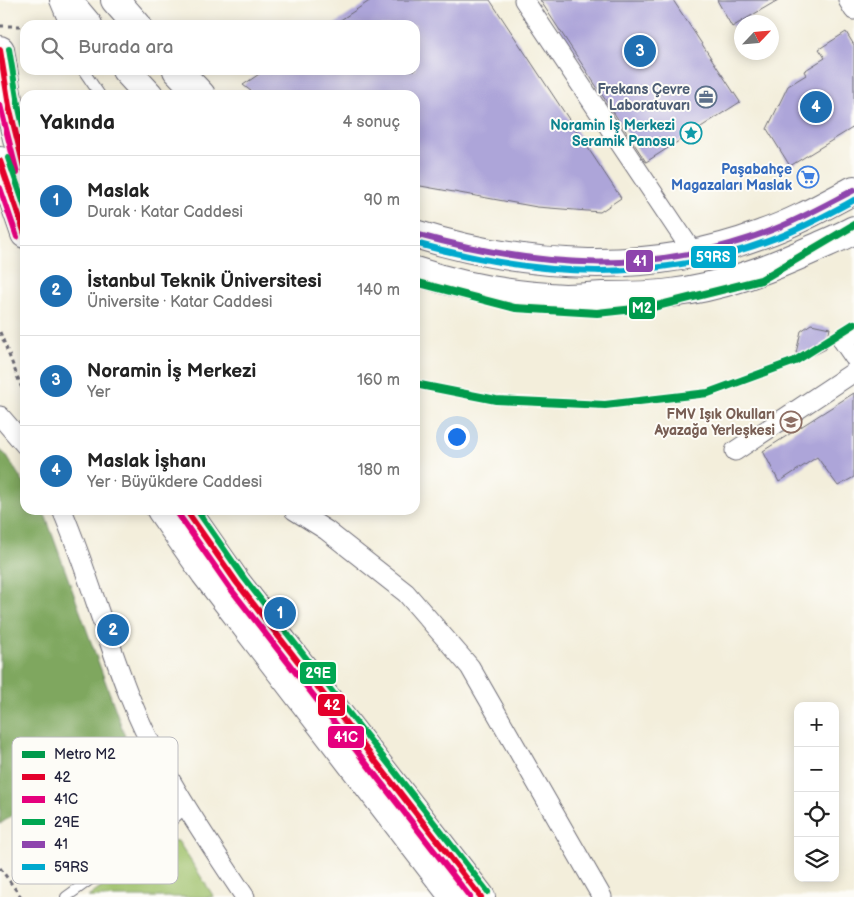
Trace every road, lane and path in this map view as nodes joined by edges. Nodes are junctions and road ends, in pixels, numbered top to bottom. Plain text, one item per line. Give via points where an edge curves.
1 (55, 0) edge
2 (67, 0) edge
3 (115, 0) edge
4 (524, 0) edge
5 (848, 0) edge
6 (854, 10) edge
7 (63, 20) edge
8 (84, 20) edge
9 (133, 20) edge
10 (0, 26) edge
11 (20, 26) edge
12 (0, 50) edge
13 (87, 75) edge
14 (131, 75) edge
15 (182, 75) edge
16 (97, 90) edge
17 (144, 90) edge
18 (196, 90) edge
19 (20, 151) edge
20 (0, 161) edge
21 (854, 190) edge
22 (20, 219) edge
23 (854, 230) edge
24 (420, 235) edge
25 (694, 254) junction
26 (420, 272) edge
27 (0, 332) edge
28 (854, 334) edge
29 (854, 357) edge
30 (854, 372) edge
31 (20, 383) edge
32 (0, 416) edge
33 (20, 439) edge
34 (735, 451) dead end
35 (64, 515) edge
36 (165, 515) edge
37 (196, 515) edge
38 (302, 515) edge
39 (148, 737) edge
40 (178, 795) edge
41 (185, 808) junction
42 (178, 815) edge
43 (0, 868) edge
44 (84, 884) edge
45 (21, 897) edge
46 (66, 897) edge
47 (244, 897) edge
48 (454, 897) edge
49 (481, 897) edge
50 (602, 897) edge

1 - 7 lane
2 - 8 main road
3 - 9 main road
4 - 25 street
5 - 6 street
10 - 11 path
12 - 19 main road
13 - 16 lane
14 - 17 main road
15 - 18 main road
20 - 22 main road
21 - 25 main road via 769,232
23 - 26 main road via 778,265 703,288 671,293 567,298 538,296 501,292
24 - 25 main road via 472,250 554,262 636,262
27 - 31 path
28 - 29 street via 843,341
30 - 34 street
32 - 33 street
35 - 39 street via 128,693
36 - 48 main road via 211,581
37 - 49 main road via 236,583
38 - 50 street via 326,530 406,594 470,667
40 - 41 street
41 - 42 lane
41 - 47 street
43 - 45 path
44 - 46 lane

